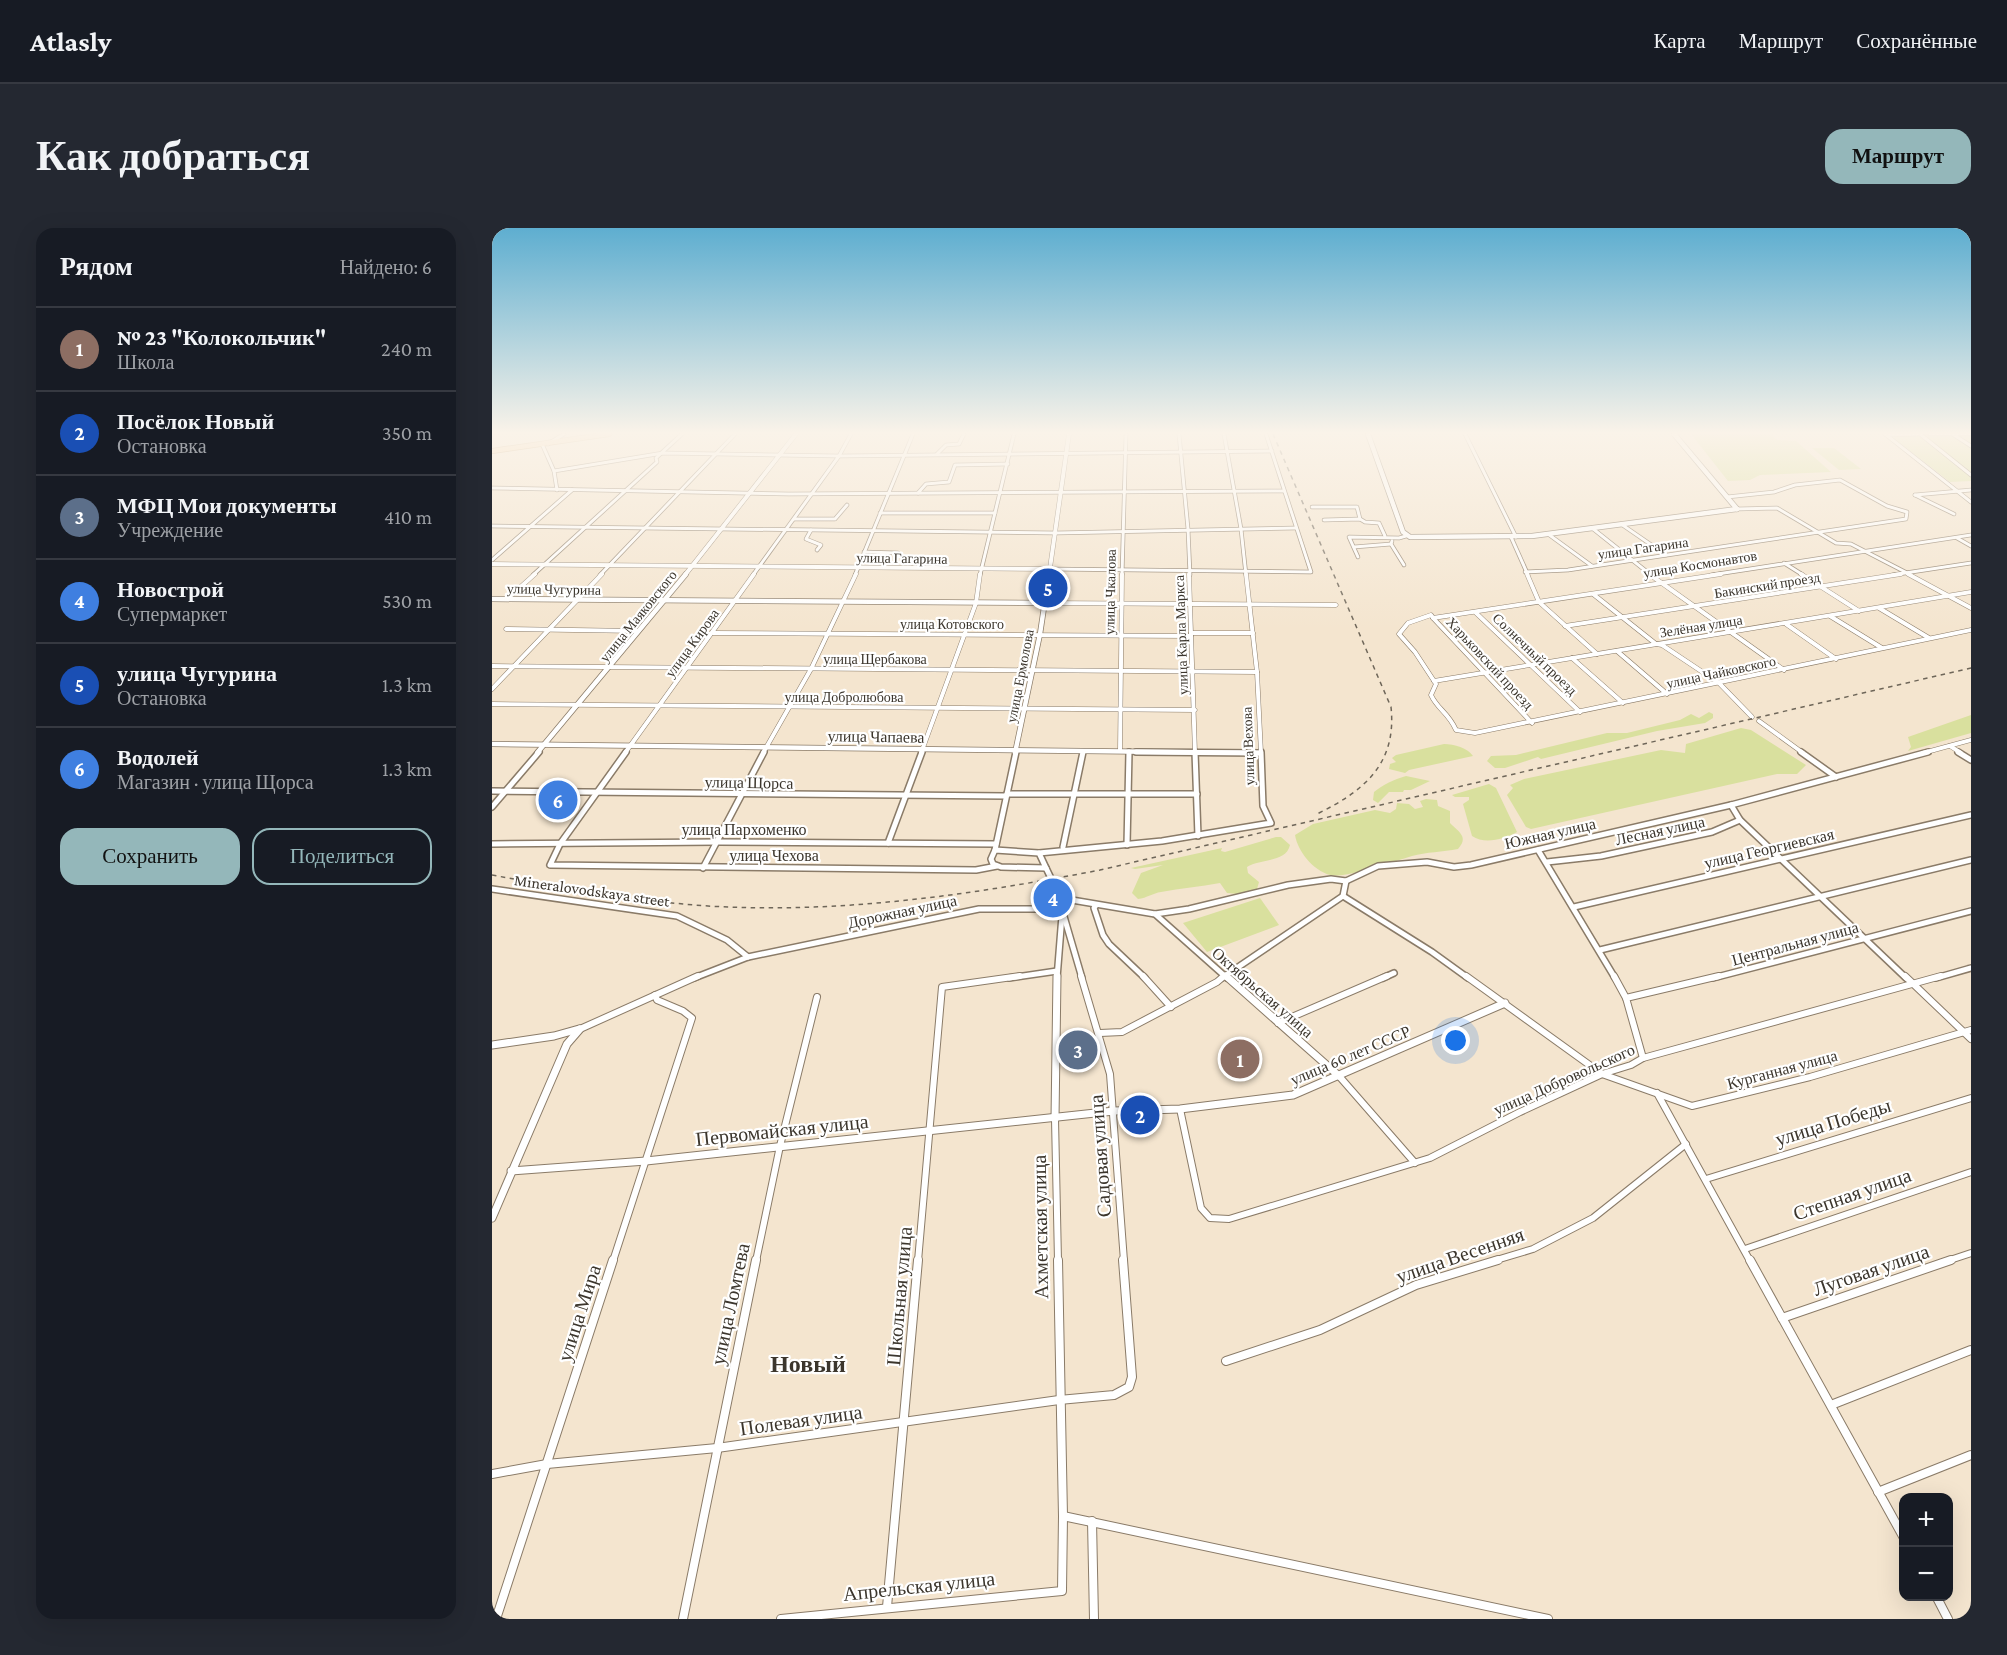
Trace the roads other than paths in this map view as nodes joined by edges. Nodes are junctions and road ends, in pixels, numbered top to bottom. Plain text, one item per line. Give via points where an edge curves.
1 (562, 499) edge
2 (614, 499) edge
3 (671, 499) edge
4 (746, 499) edge
5 (808, 499) edge
6 (885, 499) edge
7 (999, 499) edge
8 (1060, 499) edge
9 (1123, 499) edge
10 (1185, 499) edge
11 (1236, 499) edge
12 (1287, 499) edge
13 (1391, 499) edge
14 (1496, 499) edge
15 (1729, 499) edge
16 (1874, 499) edge
17 (1923, 499) edge
18 (847, 505) dead end
19 (1312, 507) dead end
20 (1737, 509) junction
21 (880, 513) junction
22 (995, 513) junction
23 (1954, 514) dead end
24 (794, 519) junction
25 (1360, 519) junction
26 (1324, 520) dead end
27 (1621, 524) junction
28 (492, 526) edge
29 (530, 527) junction
30 (582, 528) junction
31 (644, 528) junction
32 (1296, 528) junction
33 (1592, 528) junction
34 (722, 529) junction
35 (1241, 529) junction
36 (786, 530) junction
37 (810, 530) junction
38 (1188, 530) junction
39 (873, 531) junction
40 (1123, 531) junction
41 (990, 532) junction
42 (1056, 533) junction
43 (1819, 533) junction
44 (1548, 534) junction
45 (1971, 535) edge
46 (1384, 536) junction
47 (1406, 536) junction
48 (1514, 537) junction
49 (1399, 538) junction
50 (1957, 538) junction
51 (1391, 544) junction
52 (1971, 546) edge
53 (1354, 547) junction
54 (818, 550) dead end
55 (1866, 551) junction
56 (864, 552) junction
57 (898, 554) dead end
58 (1666, 555) junction
59 (1358, 557) dead end
60 (1631, 560) junction
61 (492, 562) edge
62 (1784, 563) junction
63 (1971, 563) edge
64 (543, 564) junction
65 (609, 565) junction
66 (1404, 565) dead end
67 (692, 566) junction
68 (1592, 566) junction
69 (759, 567) junction
70 (857, 568) junction
71 (1051, 569) junction
72 (981, 570) junction
73 (1122, 570) junction
74 (1189, 570) junction
75 (1246, 571) junction
76 (1311, 572) joint
77 (1525, 572) junction
78 (1906, 574) junction
79 (1663, 582) junction
80 (1822, 587) junction
81 (1971, 592) edge
82 (1593, 594) junction
83 (1949, 596) junction
84 (492, 599) edge
85 (507, 599) junction
86 (575, 600) junction
87 (665, 601) junction
88 (734, 601) junction
89 (844, 602) junction
90 (1539, 602) junction
91 (976, 603) junction
92 (1046, 603) junction
93 (1122, 604) junction
94 (1190, 604) junction
95 (1250, 604) junction
96 (1336, 605) dead end
97 (1695, 607) junction
98 (1879, 608) junction
99 (1971, 608) edge
100 (1859, 611) junction
101 (1475, 612) junction
102 (1830, 616) junction
103 (1433, 618) junction
104 (1623, 618) junction
105 (1785, 623) junction
106 (1565, 626) junction
107 (506, 629) dead end
108 (546, 630) junction
109 (1971, 630) edge
110 (638, 632) junction
111 (713, 633) junction
112 (1253, 633) junction
113 (1731, 633) junction
114 (828, 634) junction
115 (965, 634) junction
116 (1040, 634) junction
117 (1191, 634) junction
118 (1122, 635) junction
119 (1929, 638) junction
120 (1656, 644) junction
121 (1882, 648) junction
122 (1617, 651) junction
123 (1597, 654) junction
124 (1572, 658) junction
125 (1836, 658) junction
126 (492, 666) edge
127 (513, 666) junction
128 (1533, 666) junction
129 (609, 668) junction
130 (686, 668) junction
131 (811, 669) junction
132 (952, 669) junction
133 (1032, 670) junction
134 (1121, 670) junction
135 (1192, 670) junction
136 (1784, 670) junction
137 (1257, 672) junction
138 (1485, 673) junction
139 (1434, 681) junction
140 (1719, 683) junction
141 (492, 689) edge
142 (1667, 694) junction
143 (1623, 703) junction
144 (492, 704) edge
145 (578, 705) junction
146 (659, 706) junction
147 (789, 707) junction
148 (937, 708) junction
149 (1026, 708) junction
150 (1121, 710) junction
151 (1195, 710) junction
152 (1580, 712) junction
153 (1752, 717) dead end
154 (1759, 721) dead end
155 (1532, 723) junction
156 (1971, 740) edge
157 (492, 744) edge
158 (544, 745) junction
159 (630, 746) junction
160 (1949, 746) junction
161 (766, 748) junction
162 (922, 750) junction
163 (1017, 750) junction
164 (1083, 751) junction
165 (1120, 751) junction
166 (1195, 751) junction
167 (1129, 752) junction
168 (1260, 753) junction
169 (1971, 760) edge
170 (1836, 777) junction
171 (492, 791) edge
172 (506, 791) junction
173 (597, 792) junction
174 (740, 794) junction
175 (1073, 794) junction
176 (1197, 794) junction
177 (905, 795) junction
178 (1006, 795) junction
179 (1128, 795) junction
180 (1731, 805) junction
181 (492, 807) edge
182 (1971, 815) edge
183 (1740, 820) junction
184 (1198, 836) junction
185 (718, 842) junction
186 (560, 843) junction
187 (888, 843) junction
188 (492, 844) edge
189 (1127, 845) junction
190 (995, 847) junction
191 (1063, 847) junction
192 (1538, 850) junction
193 (1039, 853) junction
194 (1781, 859) junction
195 (1971, 860) edge
196 (1547, 862) junction
197 (550, 865) joint
198 (997, 866) junction
199 (702, 868) junction
200 (1047, 868) junction
201 (1346, 881) junction
202 (492, 889) edge
203 (1342, 896) junction
204 (1821, 897) junction
205 (1060, 898) junction
206 (1096, 905) junction
207 (1574, 907) junction
208 (1063, 910) junction
209 (1971, 911) edge
210 (1155, 914) junction
211 (1865, 939) junction
212 (1600, 950) junction
213 (748, 957) junction
214 (1971, 968) edge
215 (1057, 971) junction
216 (1394, 973) dead end
217 (1224, 976) junction
218 (1911, 983) junction
219 (655, 995) junction
220 (817, 997) dead end
221 (1626, 998) junction
222 (1505, 1003) junction
223 (1171, 1006) junction
224 (1278, 1023) junction
225 (580, 1029) junction
226 (1967, 1031) edge
227 (1100, 1033) junction
228 (554, 1036) junction
229 (1971, 1039) edge
230 (567, 1044) junction
231 (492, 1045) edge
232 (1643, 1058) junction
233 (1602, 1074) junction
234 (1339, 1076) junction
235 (1657, 1093) junction
236 (1971, 1098) edge
237 (1180, 1110) junction
238 (1114, 1111) junction
239 (1055, 1119) junction
240 (929, 1131) junction
241 (1686, 1144) junction
242 (780, 1146) junction
243 (646, 1161) junction
244 (1415, 1163) junction
245 (512, 1171) junction
246 (1971, 1172) edge
247 (1706, 1179) junction
248 (492, 1218) edge
249 (1745, 1249) junction
250 (1971, 1253) edge
251 (1782, 1318) junction
252 (1971, 1350) edge
253 (1226, 1361) dead end
254 (1114, 1395) joint
255 (1059, 1400) junction
256 (1831, 1405) junction
257 (905, 1422) junction
258 (717, 1448) junction
259 (1971, 1455) edge
260 (547, 1464) junction
261 (492, 1474) edge
262 (1878, 1492) junction
263 (1063, 1516) junction
264 (1092, 1521) junction
265 (1899, 1529) edge
266 (1062, 1590) joint
267 (1939, 1601) edge
268 (887, 1607) junction
269 (496, 1619) edge
270 (683, 1619) edge
271 (781, 1619) edge
272 (1094, 1619) edge
273 (1548, 1619) edge
274 (1948, 1619) edge

1 - 29 street
2 - 30 street
3 - 31 street
4 - 34 street, улица Маяковского
5 - 24 street, улица Кирова
6 - 21 street
7 - 22 street
8 - 42 street, улица Ермолова
9 - 40 street, улица Чкалова
10 - 38 street, улица Карла Маркса
11 - 35 street, улица Вехова
12 - 32 street
13 - 47 main road
14 - 48 street
15 - 20 main road
16 - 43 street, улица Гагарина via 1907,512 1906,519
17 - 23 street
18 - 24 street via 835,519
19 - 25 street via 1357,507
20 - 27 main road
20 - 43 street via 1777,508
21 - 22 street
21 - 39 street
22 - 41 street
24 - 36 street, улица Кирова
25 - 26 street
25 - 46 street via 1379,523
27 - 33 main road
27 - 58 street
28 - 29 street
29 - 30 street
29 - 61 street
30 - 31 street
30 - 64 street
31 - 34 street
31 - 65 street
32 - 35 street
32 - 76 street
33 - 44 main road
33 - 60 street
34 - 36 street
34 - 67 street, улица Маяковского
35 - 38 street
35 - 75 street, улица Вехова
36 - 37 street
36 - 69 street, улица Кирова
37 - 39 street
37 - 54 street via 806,539 821,545
38 - 40 street
38 - 74 street, улица Карла Маркса
39 - 41 street
39 - 56 street
40 - 42 street
40 - 73 street, улица Чкалова
41 - 42 street
41 - 72 street
42 - 71 street, улица Ермолова
43 - 55 street via 1836,543
43 - 58 street, улица Гагарина
44 - 48 main road
44 - 68 street
45 - 50 street, улица Космонавтов
46 - 49 street
46 - 53 street via 1348,537
47 - 48 main road
47 - 49 street
48 - 77 street
49 - 51 street
50 - 52 street
50 - 55 street, улица Космонавтов
51 - 53 street
51 - 66 street
53 - 59 street
55 - 62 street, улица Космонавтов
55 - 78 street
56 - 57 street
56 - 70 street
58 - 60 street, улица Гагарина
60 - 68 street, улица Гагарина
60 - 79 street
61 - 64 street, улица Гагарина
62 - 79 street, улица Космонавтов
62 - 80 street
63 - 78 street, Бакинский проезд
64 - 65 street, улица Гагарина
64 - 85 street
65 - 67 street, улица Гагарина
65 - 86 street
67 - 69 street, улица Гагарина
67 - 87 street, улица Маяковского
68 - 77 street, улица Гагарина
69 - 70 street, улица Гагарина
69 - 88 street, улица Кирова
70 - 72 street, улица Гагарина
70 - 89 street
71 - 72 street, улица Гагарина
71 - 73 street, улица Гагарина
71 - 92 street, улица Ермолова
72 - 91 street
73 - 74 street, улица Гагарина
73 - 93 street, улица Чкалова
74 - 75 street, улица Гагарина
74 - 94 street, улица Карла Маркса
75 - 76 street, улица Гагарина
75 - 95 street, улица Вехова
77 - 90 street
78 - 80 street, Бакинский проезд
78 - 83 street
79 - 82 street, улица Космонавтов
79 - 97 street
80 - 97 street, Бакинский проезд
80 - 100 street
81 - 83 street, Зелёная улица
82 - 90 street, улица Космонавтов
82 - 104 street
83 - 98 street, Зелёная улица
83 - 99 street
84 - 85 street, улица Чугурина
85 - 86 street, улица Чугурина
86 - 87 street, улица Чугурина
86 - 108 street
87 - 88 street, улица Чугурина
87 - 110 street, улица Маяковского
88 - 89 street, улица Чугурина
88 - 111 street, улица Кирова
89 - 91 street, улица Чугурина
89 - 114 street
90 - 101 street, улица Космонавтов
90 - 106 street
91 - 92 street, улица Чугурина
91 - 115 street
92 - 93 street, улица Чугурина
92 - 116 street, улица Ермолова
93 - 94 street, улица Чугурина
93 - 118 street, улица Чкалова
94 - 95 street, улица Чугурина
94 - 117 street, улица Карла Маркса
95 - 96 street, улица Чугурина
95 - 112 street, улица Вехова
97 - 104 street, Бакинский проезд
97 - 113 street
98 - 100 street, Зелёная улица
98 - 119 street
100 - 102 street, Зелёная улица
101 - 103 street, улица Космонавтов
101 - 128 street, Солнечный проезд
102 - 105 street, Зелёная улица
102 - 121 street
103 - 138 street, Харьковский проезд
103 - 139 street, улица Космонавтов via 1431,615 1412,619 1399,634 1415,650
104 - 106 street, Бакинский проезд
104 - 120 street
105 - 113 street, Зелёная улица
105 - 125 street
106 - 123 street
107 - 108 street
108 - 110 street
108 - 127 street
109 - 119 street, улица Чайковского
110 - 129 street, улица Маяковского
111 - 114 street, улица Котовского
111 - 130 street, улица Кирова
112 - 117 street, улица Котовского
112 - 137 street, улица Вехова
113 - 120 street, Зелёная улица
113 - 136 street
114 - 115 street, улица Котовского
114 - 131 street
115 - 116 street, улица Котовского
115 - 132 street
116 - 118 street, улица Котовского
116 - 133 street, улица Ермолова
117 - 118 street, улица Котовского
117 - 135 street, улица Карла Маркса
118 - 134 street, улица Чкалова
119 - 121 street, улица Чайковского
120 - 122 street, Зелёная улица
120 - 140 street
121 - 125 street, улица Чайковского
122 - 123 street, Зелёная улица
122 - 142 street
123 - 124 street, Зелёная улица
124 - 128 street, Зелёная улица
124 - 143 street
125 - 136 street, улица Чайковского
126 - 127 street, улица Щербакова
127 - 129 street, улица Щербакова
127 - 141 street
128 - 138 street, Зелёная улица
128 - 152 street, Солнечный проезд
129 - 130 street, улица Щербакова
129 - 145 street, улица Маяковского
130 - 131 street, улица Щербакова
130 - 146 street, улица Кирова
131 - 132 street, улица Щербакова
131 - 147 street
132 - 133 street, улица Щербакова
132 - 148 street
133 - 134 street, улица Щербакова
133 - 149 street, улица Ермолова
134 - 135 street, улица Щербакова
134 - 150 street, улица Чкалова
135 - 137 street, улица Щербакова
135 - 151 street, улица Карла Маркса
136 - 140 street, улица Чайковского
137 - 168 street, улица Вехова
138 - 139 street, Зелёная улица
138 - 155 street, Харьковский проезд
139 - 155 street, улица Чайковского via 1431,696 1450,716 1456,730 1475,733
140 - 142 street, улица Чайковского
140 - 153 street
142 - 143 street, улица Чайковского
143 - 152 street, улица Чайковского
144 - 145 street, улица Добролюбова
145 - 146 street, улица Добролюбова
145 - 158 street, улица Маяковского
146 - 147 street, улица Добролюбова
146 - 159 street, улица Кирова
147 - 148 street, улица Добролюбова
147 - 161 street
148 - 149 street, улица Добролюбова
148 - 162 street
149 - 150 street, улица Добролюбова
149 - 163 street, улица Ермолова
150 - 151 street, улица Добролюбова
150 - 165 street, улица Чкалова
151 - 166 street, улица Карла Маркса
152 - 155 street, улица Чайковского
154 - 170 street
156 - 160 street, Южная улица
157 - 158 street, улица Чапаева
158 - 159 street, улица Чапаева
158 - 172 street, улица Маяковского
159 - 161 street, улица Чапаева
159 - 173 street, улица Кирова
160 - 169 street
160 - 170 street, Южная улица
161 - 162 street, улица Чапаева
161 - 174 street
162 - 163 street, улица Чапаева
162 - 177 street
163 - 164 street, улица Чапаева
163 - 178 street, улица Ермолова
164 - 165 street, улица Чапаева
164 - 175 street
165 - 167 street, улица Чапаева
166 - 167 street, улица Чапаева
166 - 168 street, улица Чапаева
166 - 176 street, улица Карла Маркса
167 - 179 street
168 - 184 street, улица Вехова via 1263,806 1270,823
170 - 180 street, Южная улица
171 - 172 street, улица Щорса
172 - 173 street, улица Щорса
172 - 181 street, улица Маяковского
173 - 174 street, улица Щорса
173 - 186 street, улица Кирова
174 - 177 street, улица Щорса
174 - 185 street
175 - 178 street, улица Щорса
175 - 179 street, улица Щорса
175 - 191 street
176 - 179 street, улица Щорса
176 - 184 street, улица Карла Маркса
177 - 178 street, улица Щорса
177 - 187 street
178 - 190 street, улица Ермолова
179 - 189 street
180 - 183 street
180 - 192 street, Южная улица
182 - 194 street, улица Георгиевская
183 - 194 street
183 - 196 street, Лесная улица via 1727,822 1712,832 1624,852
184 - 189 street, улица Вехова
185 - 186 street, улица Пархоменко
185 - 187 street, улица Пархоменко
185 - 199 street
186 - 188 street, улица Пархоменко
186 - 197 street, улица Кирова
187 - 190 street, улица Пархоменко
189 - 191 street, улица Вехова
190 - 193 street
190 - 198 street via 992,861
191 - 193 street, улица Вехова
192 - 196 street
192 - 201 street, Южная улица via 1454,867 1427,862 1378,866
193 - 200 street, Ахметская улица
194 - 204 street
194 - 207 street, улица Георгиевская
195 - 204 street
196 - 207 street
197 - 199 street, улица Чехова
198 - 199 street, улица Чехова via 976,870
198 - 200 street
200 - 205 street, Ахметская улица
201 - 203 street
201 - 210 street, Южная улица via 1331,879 1288,885
202 - 213 street, Mineralovodskaya street via 677,916 727,940
203 - 217 street
203 - 222 street, Курганная улица
204 - 211 street
204 - 212 street
205 - 206 street
205 - 208 street, Ахметская улица
206 - 210 street
206 - 223 street via 1102,935
207 - 212 street
208 - 213 street, Дорожная улица via 979,909
208 - 215 street, Ахметская улица
208 - 227 street, Садовая улица
209 - 211 street, Центральная улица
210 - 217 street, Октябрьская улица
211 - 218 street
211 - 221 street, Центральная улица
212 - 221 street
213 - 219 street, Дорожная улица
214 - 218 street, улица Добровольского
215 - 239 street, Ахметская улица
215 - 240 street, Школьная улица via 942,987
216 - 224 street
217 - 223 street
217 - 224 street, Октябрьская улица
218 - 226 street
218 - 232 street, улица Добровольского
219 - 225 street, Дорожная улица
219 - 243 street, улица Мира via 657,1000 692,1018
220 - 242 street, улица Ломтева
221 - 232 street
222 - 233 street, Курганная улица
222 - 234 street, улица 60 лет СССР
223 - 227 street via 1122,1032
224 - 234 street, Октябрьская улица
225 - 228 street
225 - 230 street
226 - 229 street
226 - 235 street, Курганная улица via 1697,1106
227 - 238 street, Садовая улица
228 - 230 street
228 - 231 street
230 - 245 street
232 - 233 street, улица Добровольского
233 - 235 street, Курганная улица
233 - 244 street, улица Добровольского
234 - 237 street, улица 60 лет СССР via 1293,1095
234 - 244 street, Октябрьская улица
235 - 241 street
236 - 247 street, улица Победы
237 - 238 street, улица 60 лет СССР
237 - 244 street, улица Добровольского via 1201,1208 1210,1218 1228,1220
238 - 239 street, улица 60 лет СССР
238 - 254 street, Садовая улица via 1132,1377 1129,1387
239 - 240 street, Первомайская улица
239 - 255 street, Ахметская улица
240 - 242 street, Первомайская улица
240 - 257 street, Школьная улица
241 - 247 street
241 - 253 street, улица Весенняя via 1593,1218 1533,1249 1416,1285 1320,1330
242 - 243 street, Первомайская улица
242 - 258 street, улица Ломтева
243 - 245 street, Первомайская улица
243 - 260 street, улица Мира
245 - 248 street
246 - 249 street, Степная улица
247 - 249 street
249 - 251 street
250 - 251 street, Луговая улица
251 - 256 street
252 - 256 street
254 - 255 street, Полевая улица
255 - 257 street, Полевая улица
255 - 263 street, Ахметская улица
256 - 262 street
257 - 258 street, Полевая улица
257 - 268 street, Школьная улица
258 - 260 street, Полевая улица
258 - 270 street, улица Ломтева
259 - 262 street
260 - 261 street, Полевая улица
260 - 269 street, улица Мира
262 - 265 street
263 - 264 street
263 - 266 street, Ахметская улица
264 - 272 street
264 - 273 street
266 - 268 street, Апрельская улица
267 - 274 street
268 - 271 street, Апрельская улица

